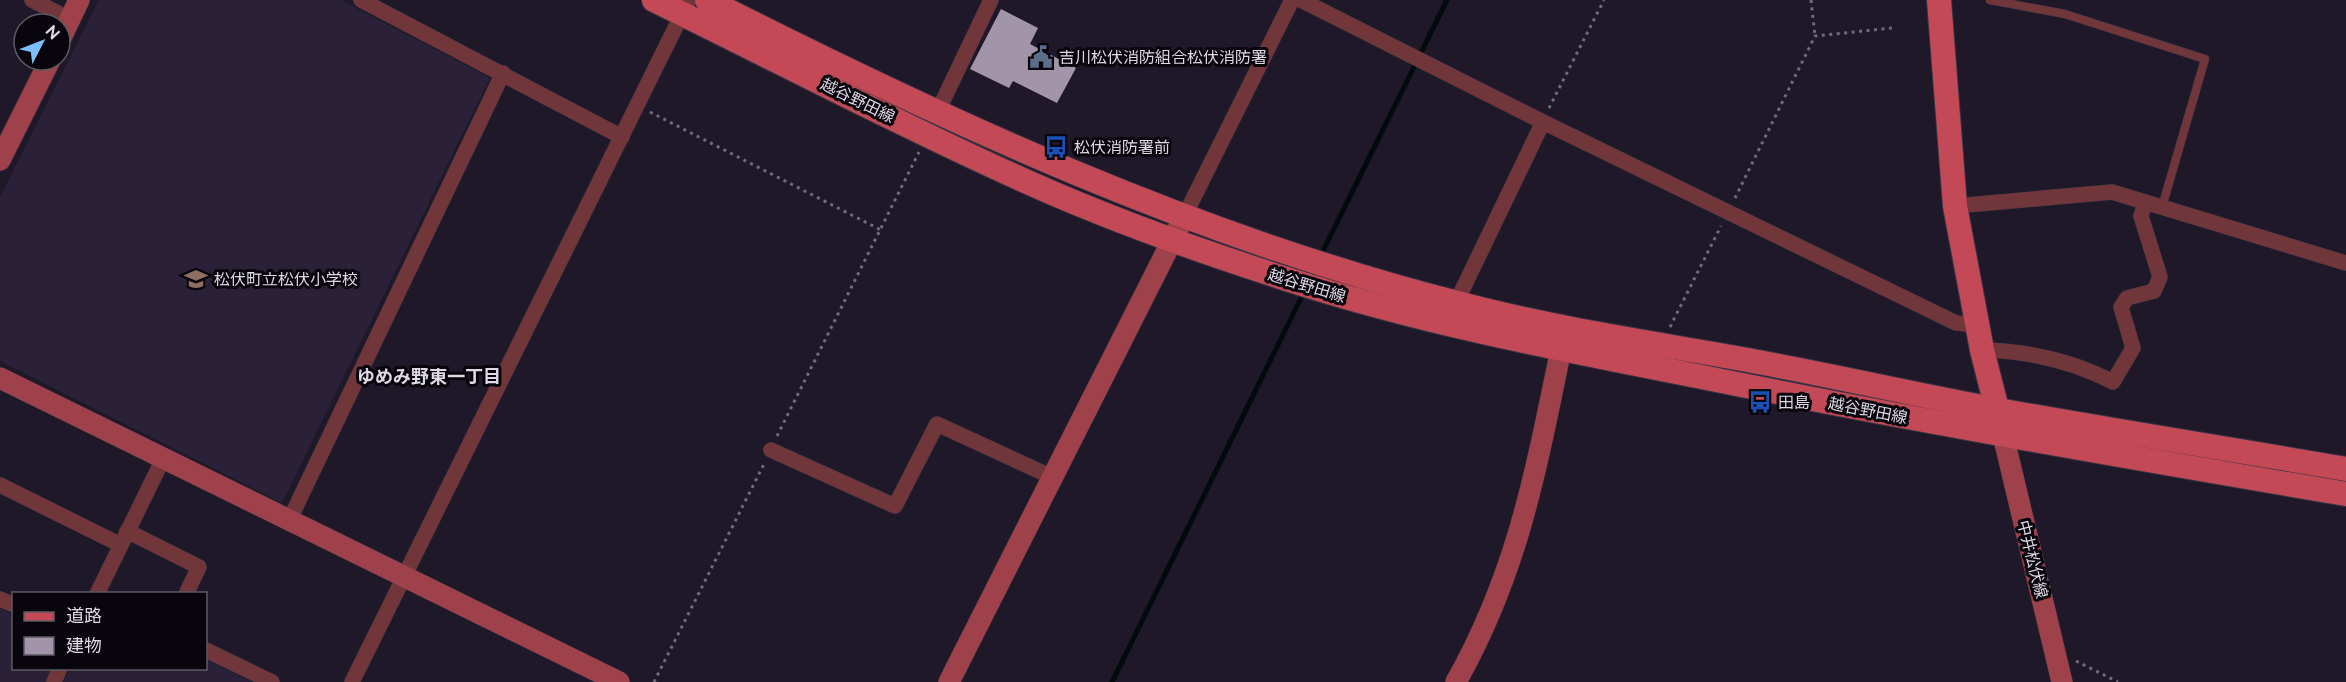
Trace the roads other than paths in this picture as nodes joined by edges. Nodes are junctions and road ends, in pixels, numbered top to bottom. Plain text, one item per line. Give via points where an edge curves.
1 (32, 0) edge
2 (361, 0) edge
3 (654, 0) edge
4 (707, 0) edge
5 (991, 0) edge
6 (1292, 0) edge
7 (1301, 0) edge
8 (1939, 0) edge
9 (1990, 0) edge
10 (686, 7) edge
11 (75, 9) edge
12 (44, 72) edge
13 (503, 73) junction
14 (938, 111) junction
15 (1543, 122) junction
16 (622, 137) junction
17 (0, 160) edge
18 (2145, 202) junction
19 (1955, 206) junction
20 (2162, 207) junction
21 (1184, 217) junction
22 (1173, 240) junction
23 (2346, 263) edge
24 (1456, 303) junction
25 (1977, 325) junction
26 (1561, 349) junction
27 (1982, 350) junction
28 (0, 378) edge
29 (1997, 409) junction
30 (2003, 435) junction
31 (771, 450) dead end
32 (163, 459) junction
33 (2346, 469) edge
34 (1052, 477) junction
35 (0, 485) edge
36 (2346, 495) edge
37 (289, 521) junction
38 (124, 538) junction
39 (403, 576) junction
40 (98, 592) edge
41 (187, 592) edge
42 (207, 650) edge
43 (272, 682) edge
44 (352, 682) edge
45 (619, 682) edge
46 (950, 682) edge
47 (1456, 682) edge
48 (2062, 682) edge

1 - 11 street
2 - 13 street
3 - 10 main road, 越谷野田線
4 - 14 main road, 越谷野田線 via 808,52
5 - 14 street
6 - 21 street
7 - 15 street
8 - 19 main road
9 - 20 lane via 2065,14 2205,60
10 - 16 street
10 - 22 main road, 越谷野田線 via 1021,179
12 - 17 street
13 - 16 street
13 - 37 street
14 - 21 main road, 越谷野田線
15 - 24 street
15 - 25 street via 1956,323
16 - 39 street
18 - 19 street via 2112,192
18 - 20 street
18 - 27 street via 2141,216 2160,277 2154,291 2127,298 2121,307 2133,348 2113,382 2085,367 2010,350
19 - 25 main road
20 - 23 street
21 - 22 street
21 - 24 main road, 越谷野田線 via 1334,268
22 - 26 main road, 越谷野田線 via 1392,311
22 - 34 street
24 - 29 main road, 越谷野田線 via 1596,334
25 - 27 main road
26 - 30 main road, 越谷野田線
26 - 47 street via 1523,525 1494,605
27 - 29 main road
28 - 32 street
29 - 30 main road
29 - 33 main road, 越谷野田線
30 - 36 main road, 越谷野田線
30 - 48 street, 中井松伏線
31 - 34 street via 895,506 937,424
32 - 37 street
32 - 38 street
34 - 46 street
35 - 38 street
37 - 39 street
38 - 40 street
38 - 41 street via 199,567
39 - 44 street
39 - 45 street
42 - 43 street

